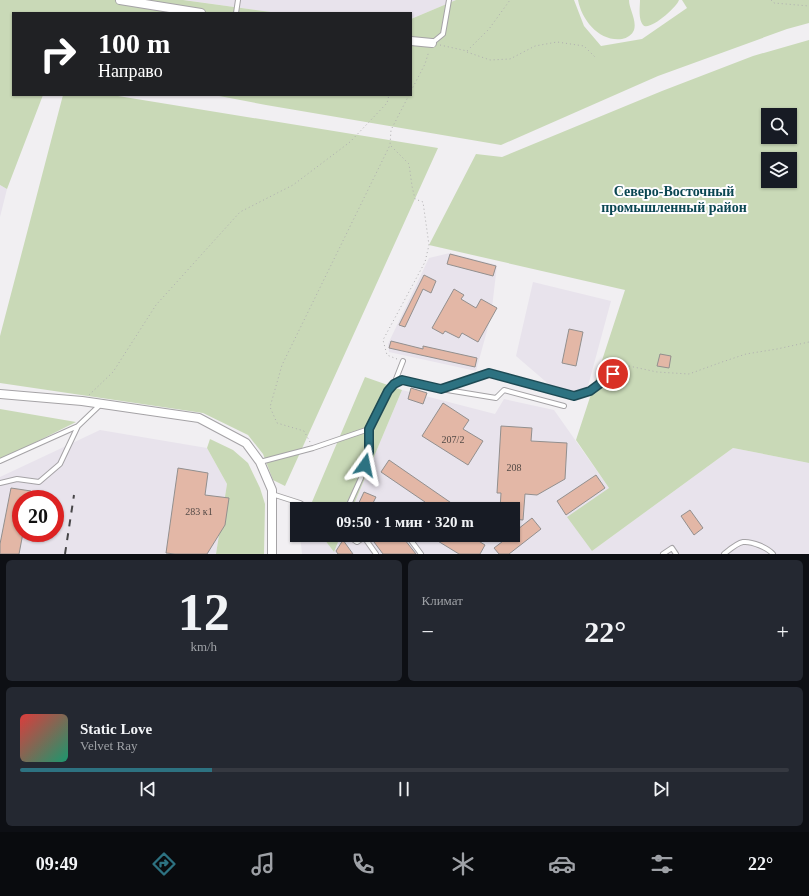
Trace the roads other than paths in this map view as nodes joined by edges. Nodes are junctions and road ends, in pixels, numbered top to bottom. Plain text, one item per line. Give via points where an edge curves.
1 (120, 0) edge
2 (238, 0) edge
3 (448, 0) edge
4 (161, 4) edge
5 (197, 12) edge
6 (236, 12) edge
7 (412, 41) edge
8 (432, 43) joint
9 (403, 361) road end
10 (624, 366) road end
11 (394, 384) junction
12 (441, 389) junction
13 (0, 394) edge
14 (101, 404) junction
15 (564, 406) dead end
16 (78, 426) junction
17 (369, 429) junction
18 (0, 461) edge
19 (260, 462) junction
20 (0, 484) edge
21 (272, 493) junction
22 (295, 502) edge
23 (350, 502) edge
24 (369, 542) edge
25 (412, 542) edge
26 (272, 554) edge
27 (376, 554) edge
28 (421, 554) edge
29 (663, 554) edge
30 (676, 554) edge
31 (724, 554) edge
32 (773, 554) edge

1 - 4 street
2 - 6 lane
3 - 8 lane via 443,34
4 - 5 street
7 - 8 street
9 - 11 lane
10 - 12 lane via 590,391 574,396 489,373
11 - 12 lane via 402,380
11 - 17 lane
12 - 15 lane via 496,398 504,390
13 - 14 street
14 - 16 lane
14 - 19 street via 199,418 246,443
16 - 18 lane
16 - 20 lane via 60,464 39,482 17,479
17 - 19 lane
17 - 23 lane via 369,452
19 - 21 street
21 - 22 lane
21 - 26 street
24 - 27 lane
25 - 28 lane
29 - 30 lane via 672,548
31 - 32 lane via 743,542 756,544

